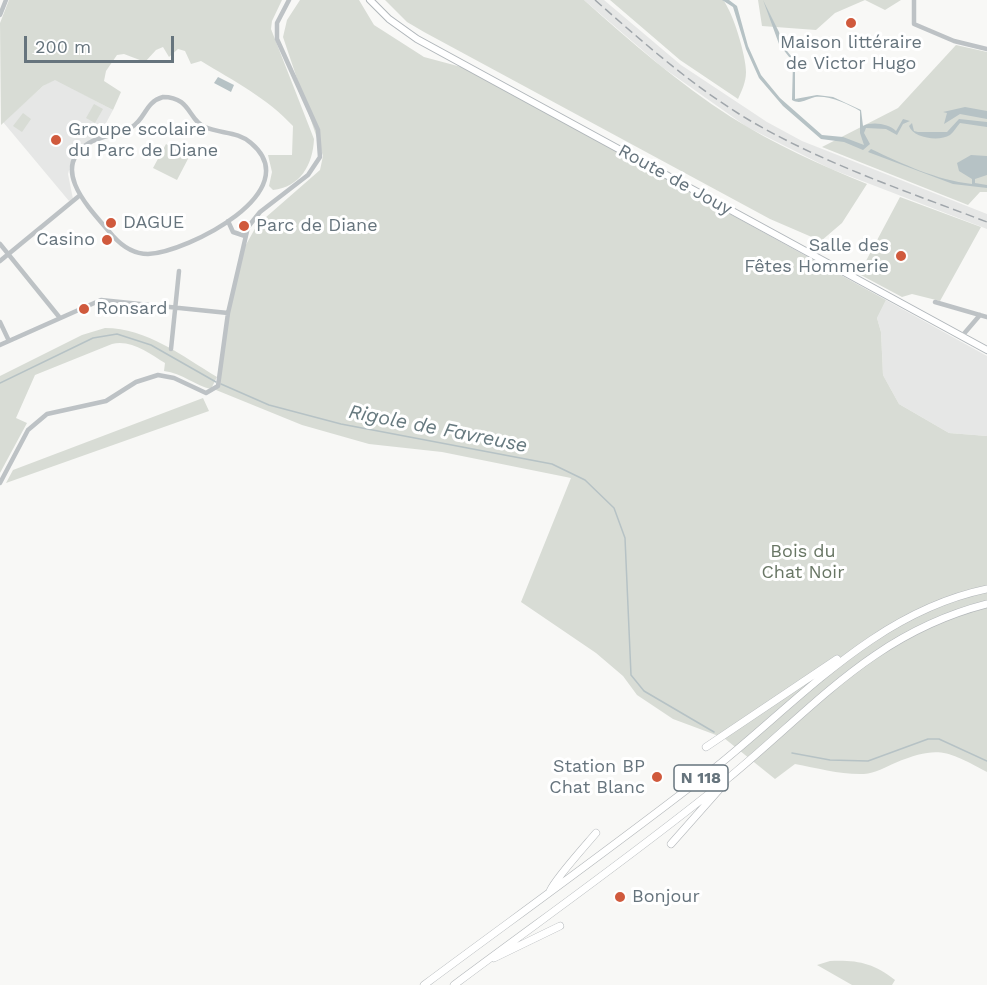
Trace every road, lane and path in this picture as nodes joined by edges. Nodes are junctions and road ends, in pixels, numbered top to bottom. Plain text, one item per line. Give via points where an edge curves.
1 (6, 0) edge
2 (289, 0) edge
3 (370, 0) edge
4 (914, 0) edge
5 (0, 15) edge
6 (987, 49) edge
7 (80, 196) junction
8 (228, 221) junction
9 (245, 236) junction
10 (0, 244) edge
11 (8, 255) junction
12 (0, 261) edge
13 (179, 271) dead end
14 (935, 302) dead end
15 (176, 307) junction
16 (228, 314) junction
17 (980, 315) junction
18 (987, 317) edge
19 (60, 318) junction
20 (0, 322) edge
21 (962, 336) junction
22 (9, 341) junction
23 (0, 345) edge
24 (171, 349) dead end
25 (987, 350) edge
26 (0, 483) edge
27 (987, 589) edge
28 (987, 604) edge
29 (848, 655) junction
30 (706, 747) dead end
31 (727, 780) junction
32 (596, 833) dead end
33 (671, 844) dead end
34 (550, 891) junction
35 (560, 926) dead end
36 (488, 960) junction
37 (424, 985) edge
38 (454, 985) edge

1 - 5 street
2 - 9 street via 278,23 277,39 318,130 320,157 298,184 254,217
3 - 21 main road, Route de Jouy via 417,39
4 - 6 street via 914,24 954,41
7 - 8 street via 120,243 144,254 195,239
7 - 8 street via 72,175 78,154 89,143 132,127 150,102 169,97 191,111 200,125 237,135 250,142 264,158 266,178 262,191
7 - 11 street
8 - 9 street via 233,232
9 - 16 street
10 - 11 street
11 - 12 street
11 - 19 street
13 - 15 street
14 - 17 street
15 - 16 street
15 - 19 street via 101,300
15 - 24 street
16 - 26 street via 217,386 202,392 158,375 144,378 106,401 47,414 28,430
17 - 18 street
17 - 21 street
19 - 22 street
20 - 22 street
21 - 25 main road, Route de Jouy
22 - 23 street
27 - 29 highway, N 118 via 926,609
28 - 31 highway, N 118 via 940,618 876,652
29 - 30 highway via 836,659
29 - 34 highway, N 118 via 716,767
31 - 33 highway
31 - 36 highway, N 118
32 - 34 highway
34 - 37 highway, N 118
35 - 36 highway
36 - 38 highway, N 118

